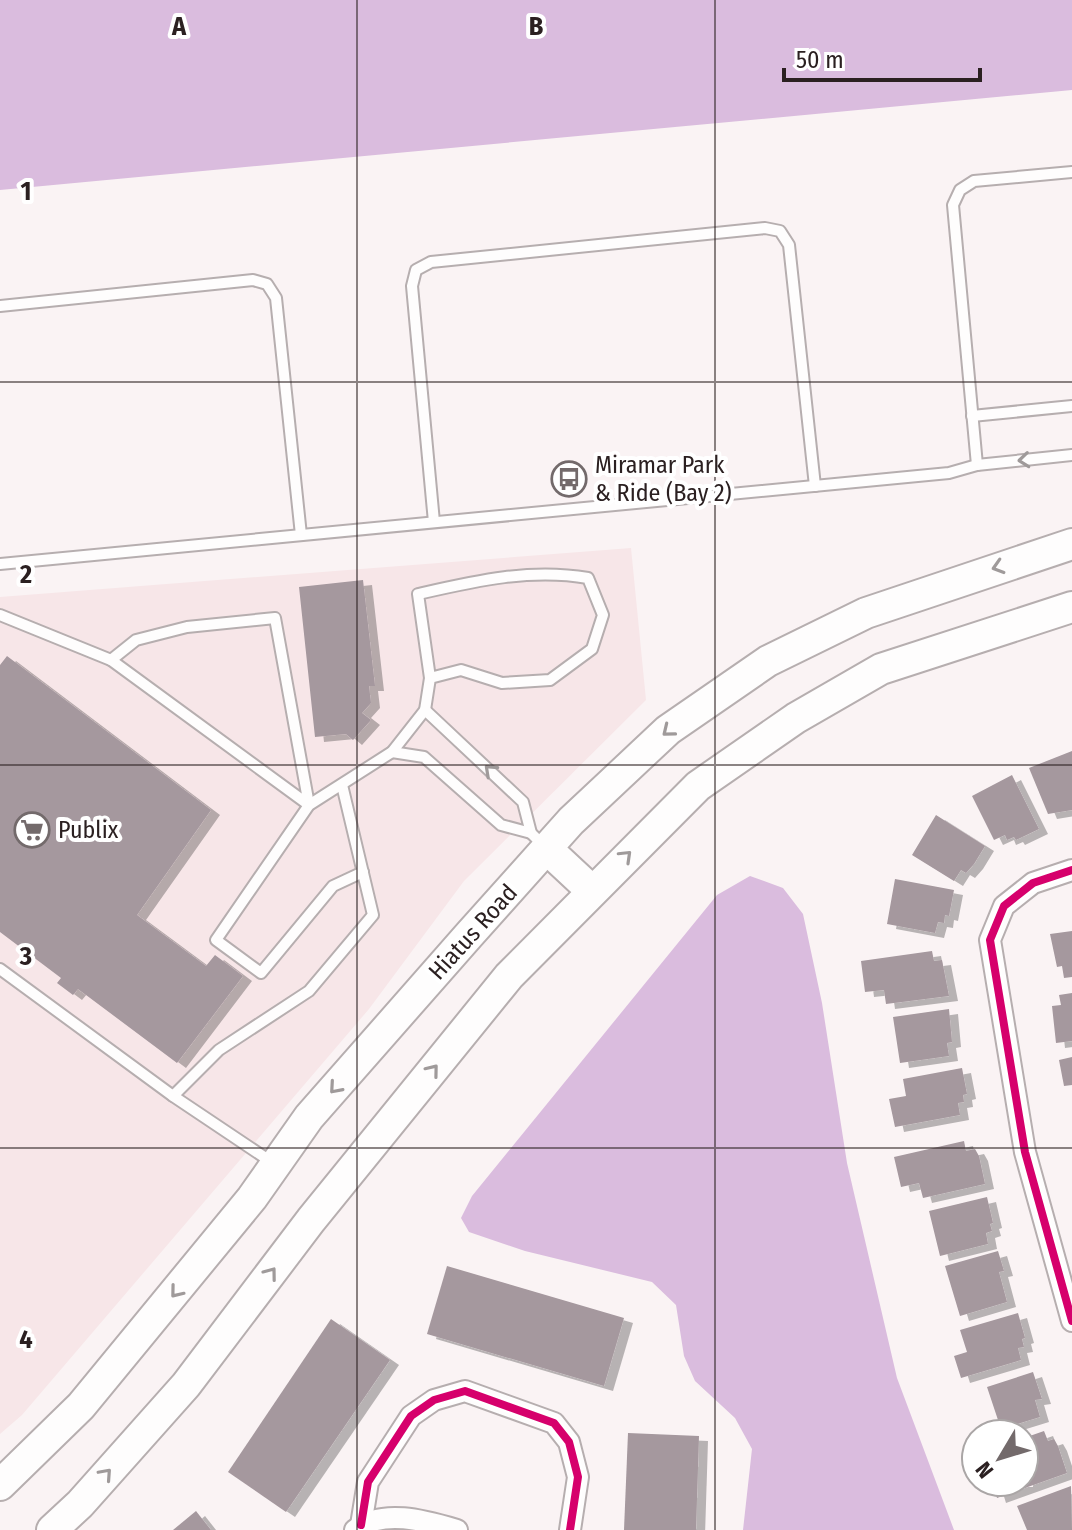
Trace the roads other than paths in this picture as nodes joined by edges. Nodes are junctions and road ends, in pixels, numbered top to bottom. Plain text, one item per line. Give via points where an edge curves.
1 (1072, 172) edge
2 (0, 306) edge
3 (1072, 406) edge
4 (972, 416) junction
5 (1072, 455) edge
6 (977, 465) junction
7 (815, 486) junction
8 (434, 522) junction
9 (301, 535) junction
10 (1072, 544) edge
11 (0, 564) edge
12 (1072, 607) edge
13 (0, 615) edge
14 (111, 660) junction
15 (430, 678) junction
16 (425, 710) junction
17 (392, 752) junction
18 (342, 785) junction
19 (309, 805) junction
20 (539, 841) junction
21 (1072, 870) edge
22 (363, 872) junction
23 (591, 890) junction
24 (0, 969) edge
25 (173, 1096) junction
26 (275, 1164) junction
27 (1072, 1321) edge
28 (49, 1440) junction
29 (0, 1454) edge
30 (0, 1485) edge
31 (358, 1527) edge
32 (52, 1530) edge
33 (457, 1530) edge
34 (570, 1530) edge

1 - 4 lane via 974,181 960,190 953,205
2 - 9 lane via 253,280 267,284 276,298
3 - 4 lane
4 - 6 lane
5 -> 6 lane
6 - 7 lane via 949,473
7 - 8 lane
7 - 8 lane via 789,245 780,231 765,228 431,262 416,270 412,286
8 - 9 lane
9 - 11 lane
10 -> 20 main road, Hiatus Road via 866,613 768,661 668,730 571,821
23 -> 12 main road via 698,786 796,718 881,669
13 - 14 lane
14 - 19 lane
14 - 19 lane via 136,640 174,630 275,618
15 - 15 lane via 461,670 502,683 550,680 592,649 603,615 588,578 555,573 491,578 418,594
15 - 16 lane
16 - 17 lane
20 -> 16 lane via 523,802
17 - 18 lane
17 - 20 lane via 424,757 501,825
18 - 19 lane
18 - 22 lane
19 - 22 lane via 216,940 261,973 333,886
20 - 23 main road
20 -> 26 main road, Hiatus Road
21 - 27 street via 1033,883 1004,906 990,940 1025,1152
22 - 25 lane via 373,915 309,991 219,1050
32 -> 23 main road via 186,1385 499,988
24 - 25 lane
25 - 26 lane
26 -> 28 main road, Hiatus Road via 137,1340
28 - 29 main road
28 - 30 main road, Hiatus Road
31 - 33 street via 417,1518
31 - 34 street via 368,1482 411,1416 434,1400 465,1391 554,1423 569,1442 578,1477

